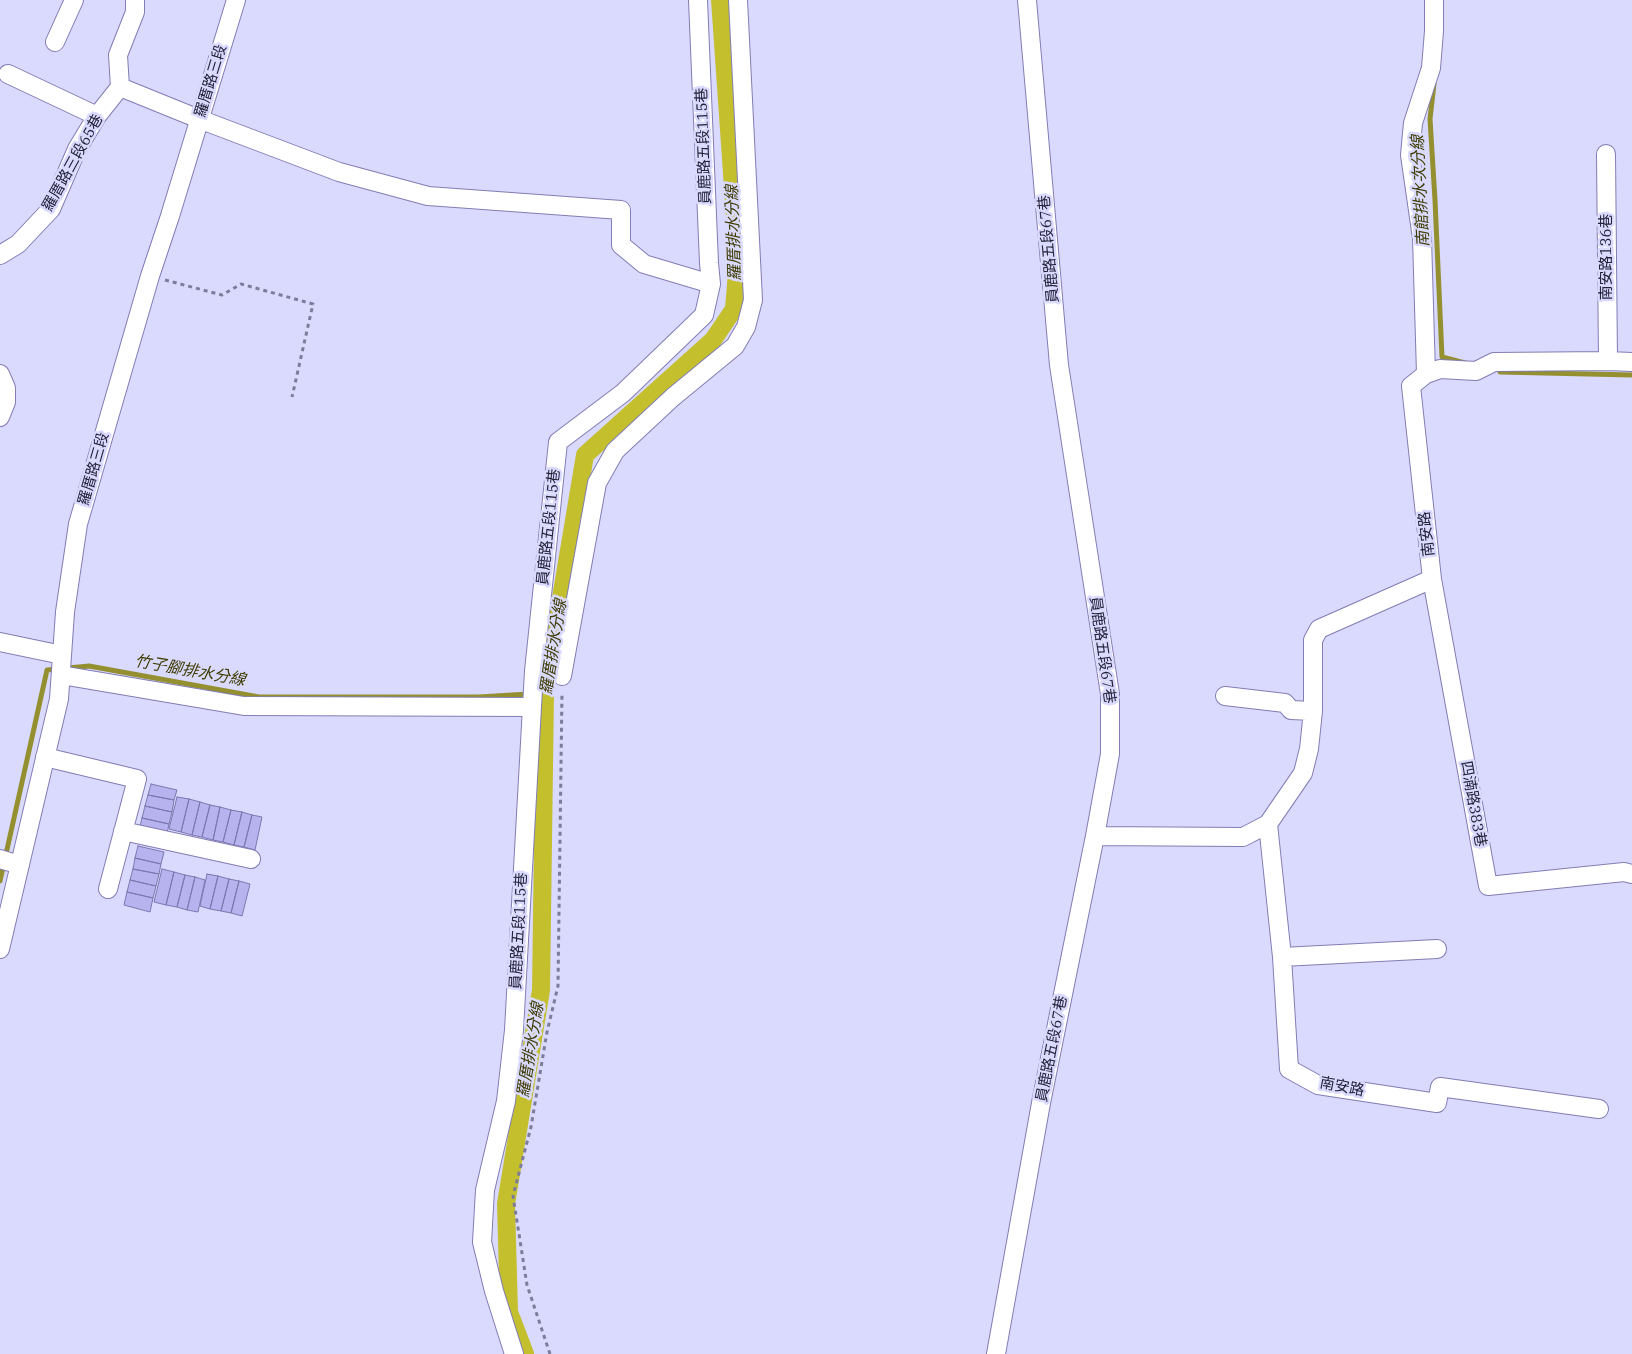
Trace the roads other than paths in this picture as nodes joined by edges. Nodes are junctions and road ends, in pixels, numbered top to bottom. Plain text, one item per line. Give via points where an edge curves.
1 (74, 0) edge
2 (135, 0) edge
3 (236, 0) edge
4 (698, 0) edge
5 (738, 0) edge
6 (1027, 0) edge
7 (1434, 0) edge
8 (55, 42) dead end
9 (8, 74) dead end
10 (120, 87) junction
11 (97, 116) junction
12 (199, 119) junction
13 (1606, 154) dead end
14 (0, 255) edge
15 (712, 284) junction
16 (1608, 361) junction
17 (1632, 362) edge
18 (0, 374) edge
19 (1426, 374) junction
20 (0, 417) edge
21 (1432, 579) junction
22 (0, 642) edge
23 (61, 666) junction
24 (562, 676) road end
25 (1225, 696) dead end
26 (532, 707) junction
27 (1313, 711) junction
28 (45, 757) junction
29 (1268, 824) junction
30 (124, 831) junction
31 (1095, 836) junction
32 (250, 859) dead end
33 (0, 860) edge
34 (20, 865) junction
35 (1632, 874) edge
36 (108, 889) dead end
37 (0, 949) edge
38 (1436, 949) dead end
39 (1282, 957) junction
40 (1599, 1109) dead end
41 (514, 1354) edge
42 (996, 1354) edge

1 - 8 street
2 - 10 street via 135,12 118,55
3 - 12 street, 羅厝路三段
4 - 15 street, 員鹿路五段115巷
5 - 24 street via 754,300 746,327 735,346 615,451 597,483
6 - 31 street, 員鹿路五段67巷 via 1059,365 1110,694 1110,754
7 - 19 street via 1431,68 1412,123 1410,155 1422,238
9 - 11 street
10 - 11 street, 羅厝路三段65巷
10 - 12 street
11 - 14 street, 羅厝路三段65巷 via 77,149 51,209 18,244
12 - 15 street via 339,172 428,196 621,210 621,245 644,264
12 - 23 street, 羅厝路三段 via 78,524
13 - 16 street, 南安路136巷
15 - 26 street, 員鹿路五段115巷 via 704,314 623,393 558,442
16 - 17 street
16 - 19 street via 1494,362 1476,371 1440,369
18 - 20 street via 6,388 6,402
19 - 21 street, 南安路 via 1411,386
21 - 27 street, 南安路 via 1319,629 1313,640
21 - 35 street, 四湳路383巷 via 1488,886 1624,872
22 - 23 street
23 - 26 street via 244,706
23 - 28 street, 羅厝路三段 via 59,699
25 - 27 street via 1285,703 1291,710
26 - 41 street, 員鹿路五段115巷 via 514,1030 506,1101 485,1190 482,1242
27 - 29 street, 南安路 via 1304,773
28 - 30 street via 137,779
28 - 34 street, 羅厝路三段
29 - 31 street, 南安路 via 1243,837
29 - 39 street, 南安路
30 - 32 street
30 - 36 street
31 - 42 street, 員鹿路五段67巷 via 1041,1103
33 - 34 street
34 - 37 street, 羅厝路三段
38 - 39 street
39 - 40 street, 南安路 via 1289,1069 1318,1085 1437,1103 1440,1087

